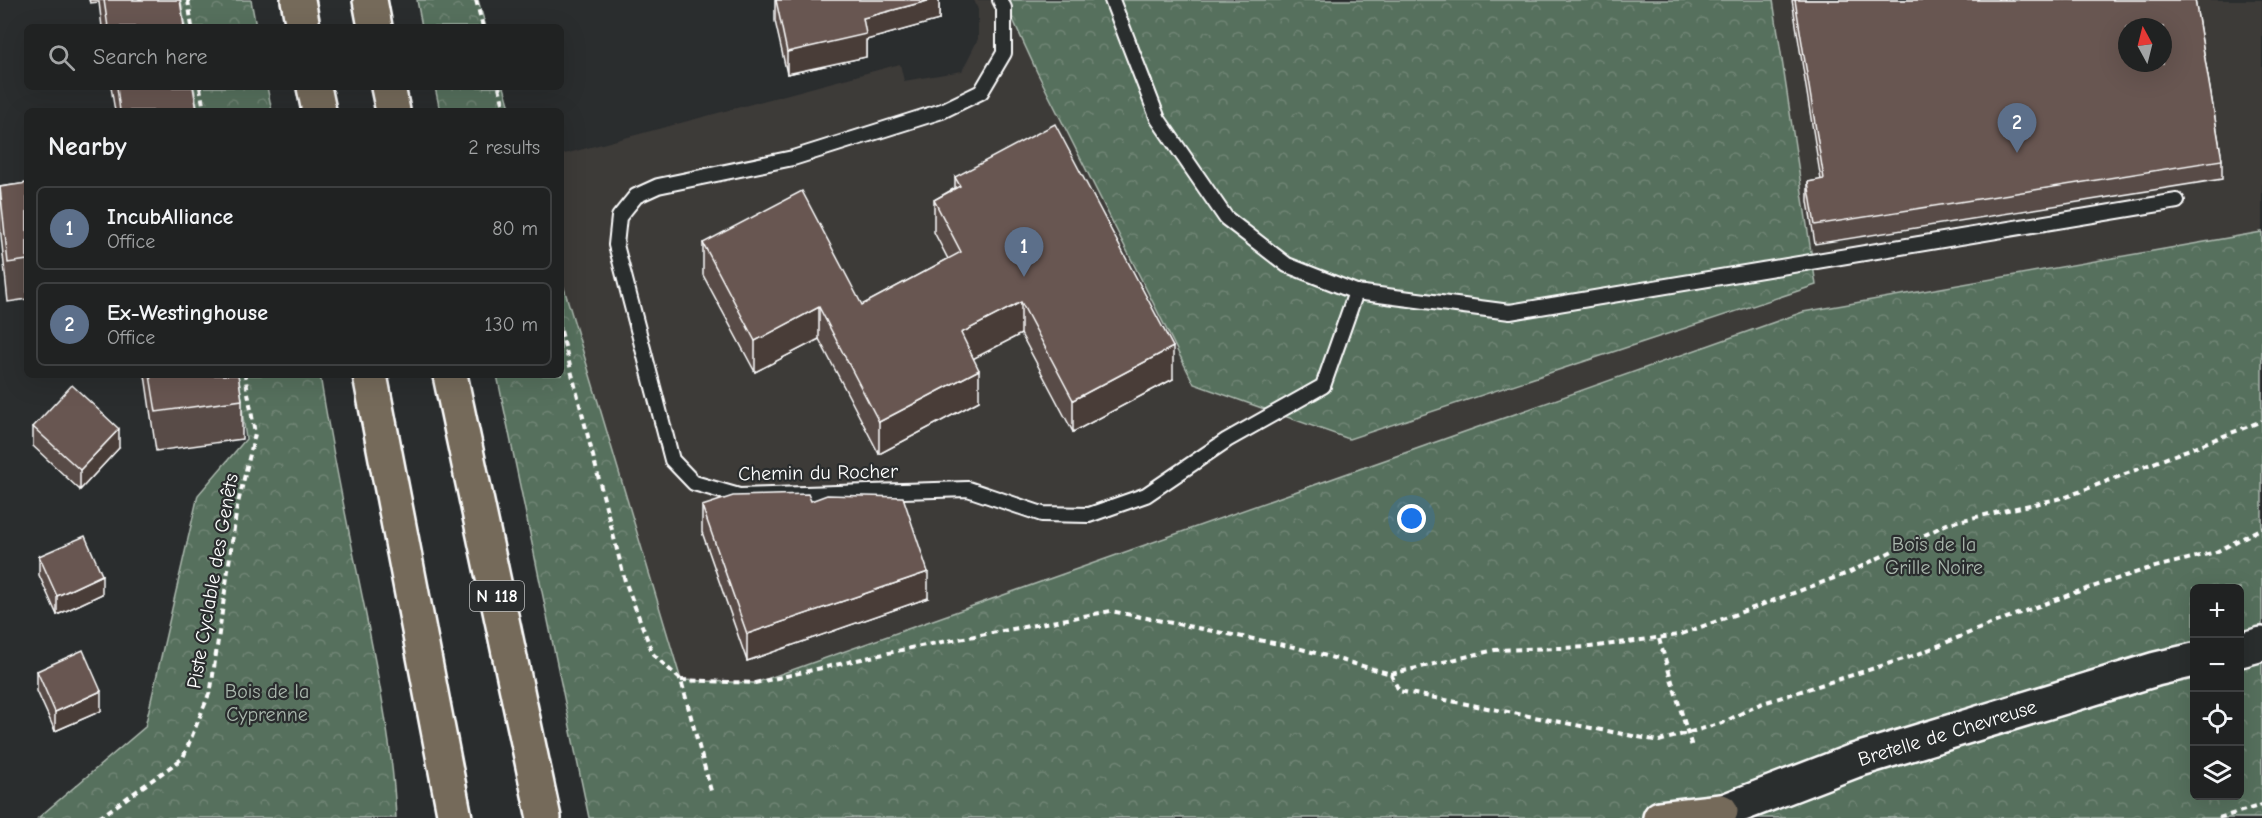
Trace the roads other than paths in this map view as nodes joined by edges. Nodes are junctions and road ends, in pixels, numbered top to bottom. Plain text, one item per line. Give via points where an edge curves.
1 (298, 0) edge
2 (370, 0) edge
3 (1000, 0) edge
4 (1112, 0) edge
5 (302, 24) edge
6 (374, 24) edge
7 (315, 90) edge
8 (389, 90) edge
9 (318, 108) edge
10 (392, 108) edge
11 (2177, 201) dead end
12 (1356, 292) junction
13 (371, 378) edge
14 (451, 378) edge
15 (2262, 644) edge
16 (2244, 649) edge
17 (2190, 661) edge
18 (438, 729) junction
19 (1714, 814) edge
20 (433, 818) edge
21 (455, 818) edge
22 (544, 818) edge
23 (1660, 818) edge

1 - 5 highway
2 - 6 highway
3 - 12 lane, Chemin du Rocher via 1004,8 1004,53 981,92 942,111 793,158 658,186 636,196 619,217 616,246 672,460 694,483 739,496 968,489 1042,514 1089,514 1146,495 1227,440 1323,386
4 - 12 lane via 1158,119 1226,218 1287,265
7 - 9 highway
8 - 10 highway
11 - 12 lane via 1510,312
13 - 18 highway
14 - 22 highway, N 118
15 - 16 main road
17 - 19 main road, Bretelle de Chevreuse via 1854,761
18 - 20 highway
18 - 21 highway
19 - 23 highway

